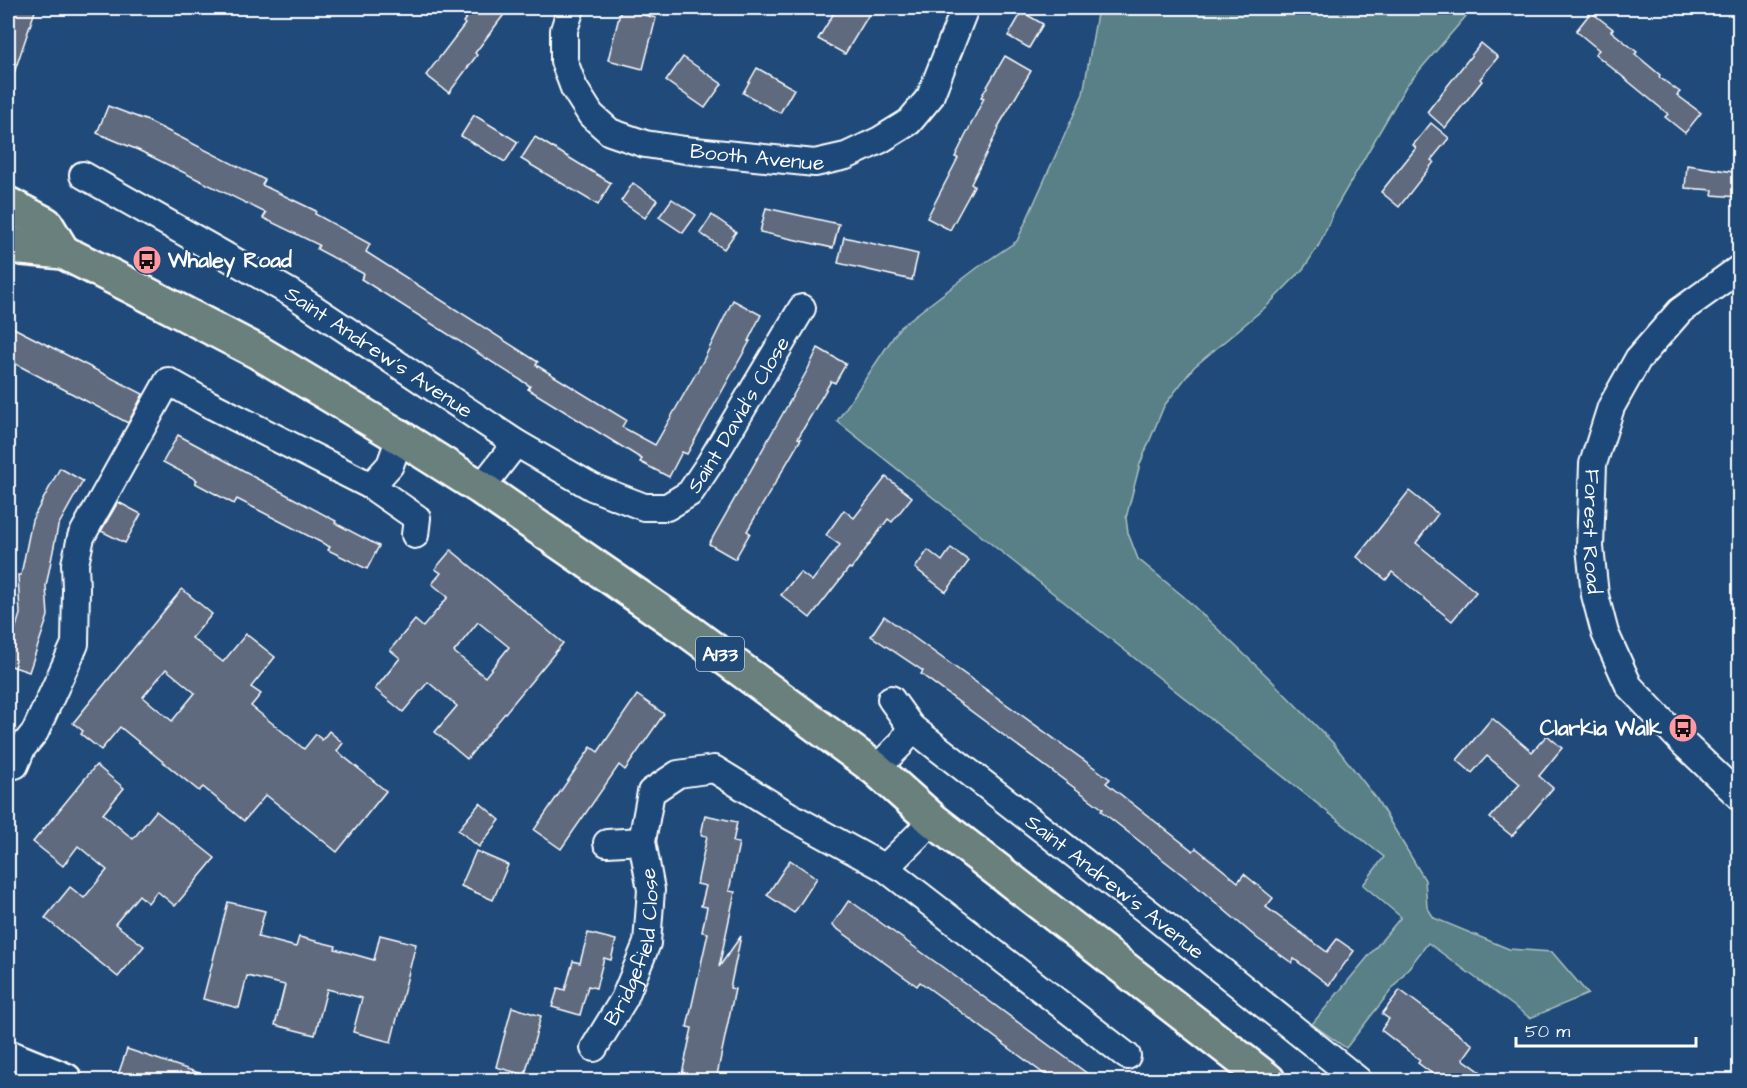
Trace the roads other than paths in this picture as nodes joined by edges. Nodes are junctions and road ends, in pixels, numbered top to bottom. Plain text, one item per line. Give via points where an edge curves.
1 (571, 8) edge
2 (965, 8) edge
3 (83, 175) dead end
4 (8, 204) edge
5 (8, 241) edge
6 (63, 252) junction
7 (1740, 268) edge
8 (802, 308) dead end
9 (400, 437) junction
10 (516, 443) junction
11 (371, 486) junction
12 (592, 487) joint
13 (481, 488) junction
14 (415, 535) dead end
15 (891, 699) dead end
16 (911, 727) junction
17 (15, 752) edge
18 (876, 769) junction
19 (1740, 797) edge
20 (933, 820) junction
21 (642, 841) junction
22 (607, 843) dead end
23 (885, 868) junction
24 (594, 1048) dead end
25 (1127, 1056) dead end
26 (8, 1057) edge
27 (65, 1080) edge
28 (1268, 1080) edge
29 (1358, 1080) edge

1 - 2 street, Booth Avenue via 564,30 564,61 574,88 591,115 610,132 645,144 815,163 846,156 909,122 930,97
3 - 10 street, Saint Andrew's Avenue via 291,293
4 - 6 main road via 46,224
5 - 6 main road, A133 via 22,248
6 - 9 main road, A133 via 258,352
7 - 19 street, Forest Road via 1680,311 1638,359 1611,407 1593,464 1590,547 1595,595 1605,633 1629,686
8 - 12 street, Saint David's Close via 690,493 668,507 644,507
9 - 11 street via 390,465
9 - 13 main road, A133
10 - 12 street, Saint Andrew's Avenue
10 - 13 street
11 - 14 street via 417,518
11 - 17 street via 168,381 81,537 75,564 75,644 35,732
13 - 18 main road, A133 via 687,630
15 - 16 street, Saint Andrew's Avenue
16 - 18 street via 901,744
16 - 29 street, Saint Andrew's Avenue
18 - 20 main road, A133
20 - 23 street
20 - 28 main road, A133
21 - 22 street, Bridgefield Close
21 - 23 street, Bridgefield Close via 651,792 678,774 714,769
21 - 24 street, Bridgefield Close via 651,890 647,943 624,999
23 - 25 street
26 - 27 street

